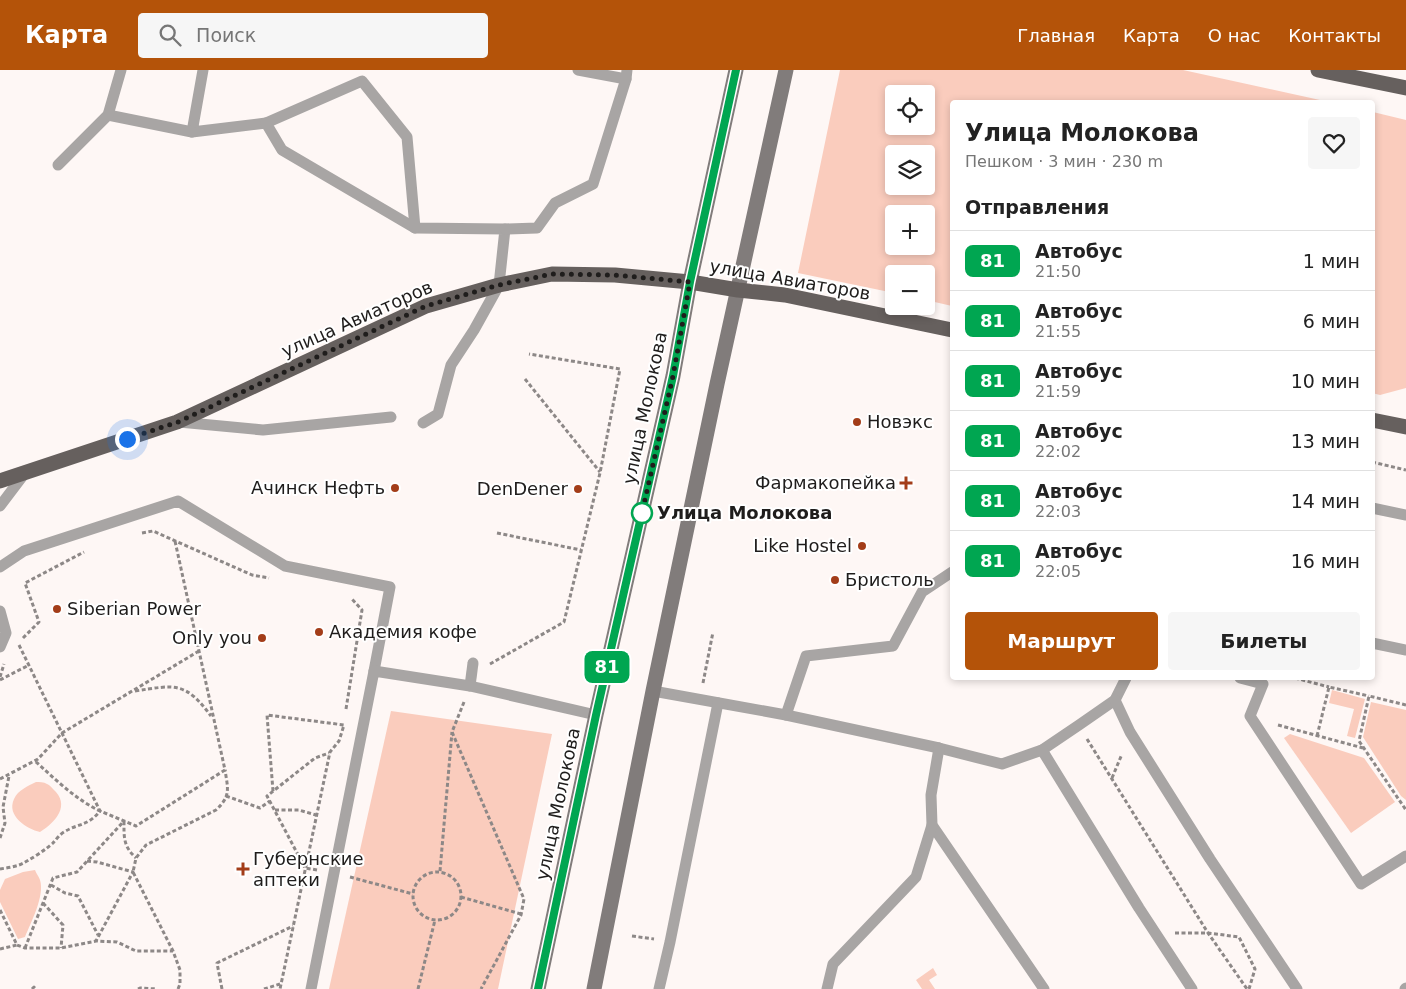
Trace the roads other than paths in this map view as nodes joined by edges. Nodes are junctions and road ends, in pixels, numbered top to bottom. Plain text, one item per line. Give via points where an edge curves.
1 (121, 70) edge
2 (203, 70) edge
3 (578, 70) edge
4 (736, 70) edge
5 (786, 70) edge
6 (1318, 70) edge
7 (627, 74) edge
8 (1406, 88) edge
9 (108, 115) junction
10 (266, 123) junction
11 (192, 132) junction
12 (58, 165) dead end
13 (415, 228) junction
14 (505, 229) junction
15 (690, 282) junction
16 (499, 285) junction
17 (738, 290) junction
18 (950, 330) edge
19 (391, 417) dead end
20 (1375, 420) edge
21 (178, 422) junction
22 (423, 423) dead end
23 (1402, 425) edge
24 (25, 473) junction
25 (0, 481) edge
26 (0, 506) edge
27 (1375, 509) edge
28 (1406, 515) edge
29 (0, 566) edge
30 (950, 573) edge
31 (0, 610) edge
32 (1375, 644) edge
33 (0, 647) edge
34 (1406, 650) edge
35 (473, 663) dead end
36 (374, 670) junction
37 (471, 680) junction
38 (1125, 680) edge
39 (1265, 681) edge
40 (653, 691) junction
41 (1115, 700) junction
42 (718, 703) junction
43 (596, 715) junction
44 (786, 715) junction
45 (939, 748) junction
46 (1042, 750) junction
47 (932, 825) junction
48 (1406, 856) edge
49 (312, 989) edge
50 (538, 989) edge
51 (594, 989) edge
52 (659, 989) edge
53 (827, 989) edge
54 (1044, 989) edge
55 (1192, 989) edge
56 (1297, 989) edge

1 - 9 lane
2 - 11 lane
3 - 7 lane
4 - 15 street, улица Молокова
5 - 17 street
6 - 8 main road
7 - 14 lane via 593,184 555,202 537,228
9 - 11 lane
9 - 12 lane
10 - 11 lane
10 - 13 lane via 282,150
10 - 13 lane via 362,81 408,137
13 - 14 lane
14 - 16 lane
15 - 16 main road, улица Авиаторов via 615,275 552,274
15 - 17 main road, улица Авиаторов
15 - 43 street, улица Молокова via 673,376
16 - 21 main road, улица Авиаторов via 426,306
16 - 22 lane via 451,365 438,414
17 - 18 main road, улица Авиаторов via 784,295
17 - 40 street
19 - 21 lane via 263,430
20 - 23 main road
21 - 24 main road, улица Авиаторов
24 - 25 main road, улица Авиаторов
24 - 26 lane
27 - 28 lane
29 - 36 lane via 24,551 178,501 284,566 390,587
30 - 44 lane via 922,592 893,646 806,656
31 - 33 lane via 6,634
32 - 34 lane
35 - 37 lane
36 - 37 lane
36 - 49 lane
37 - 43 lane
38 - 41 lane
39 - 48 lane via 1250,716 1362,884
40 - 42 lane
40 - 51 street
41 - 46 lane
41 - 56 lane via 1130,732
42 - 44 lane
42 - 52 lane
43 - 50 street, улица Молокова
44 - 45 lane
45 - 46 lane via 1002,764
45 - 47 lane via 931,795
46 - 55 lane
47 - 53 lane via 916,877 833,964
47 - 54 lane

